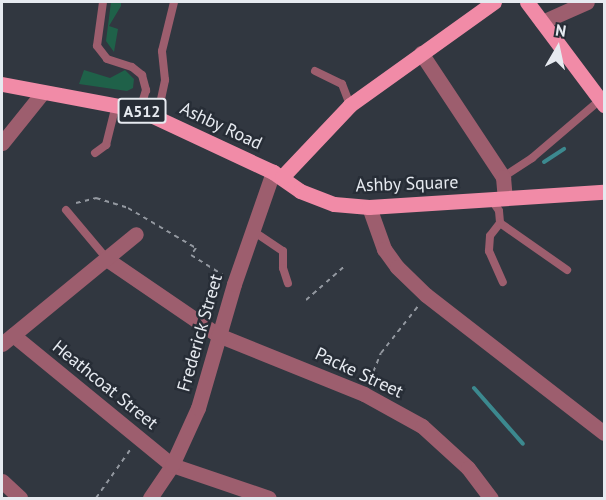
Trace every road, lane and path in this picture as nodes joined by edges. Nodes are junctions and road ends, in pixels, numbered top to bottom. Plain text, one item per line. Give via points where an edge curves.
1 (103, 2) edge
2 (174, 2) edge
3 (494, 2) edge
4 (528, 2) edge
5 (587, 2) edge
6 (543, 22) junction
7 (421, 53) junction
8 (315, 71) dead end
9 (2, 84) edge
10 (43, 92) junction
11 (602, 102) edge
12 (116, 105) junction
13 (350, 105) junction
14 (140, 110) junction
15 (157, 118) junction
16 (2, 143) edge
17 (95, 153) dead end
18 (277, 175) junction
19 (503, 177) junction
20 (604, 192) edge
21 (498, 198) junction
22 (76, 203) dead end
23 (369, 207) junction
24 (66, 210) dead end
25 (500, 223) junction
26 (253, 231) junction
27 (136, 234) dead end
28 (108, 260) junction
29 (346, 265) dead end
30 (567, 270) dead end
31 (503, 282) dead end
32 (288, 283) dead end
33 (234, 284) junction
34 (426, 295) junction
35 (306, 300) dead end
36 (218, 335) junction
37 (7, 340) edge
38 (364, 394) junction
39 (604, 433) edge
40 (138, 438) junction
41 (172, 465) junction
42 (2, 481) edge
43 (20, 498) edge
44 (96, 498) edge
45 (150, 498) edge
46 (269, 498) edge
47 (491, 498) edge

1 - 14 lane via 97,46 107,59 132,67 142,75 146,90
2 - 15 lane via 162,51 165,72
3 - 7 main road
4 - 6 main road
5 - 6 street
6 - 11 main road
7 - 13 main road
7 - 19 street
8 - 13 lane via 342,84
9 - 10 main road, Ashby Road / A512
10 - 12 main road, Ashby Road / A512
10 - 16 street
11 - 19 lane
12 - 14 main road, Ashby Road / A512
12 - 17 lane via 106,145
13 - 18 main road
14 - 15 main road, Ashby Road / A512
15 - 18 main road, Ashby Road / A512
18 - 23 main road, Ashby Square / A512 via 300,191 324,200
18 - 26 street, Frederick Street
19 - 21 street
20 - 21 main road, A512
21 - 23 main road, Ashby Square / A512
21 - 25 lane
22 - 33 path via 96,198 128,208 196,248 191,255
23 - 34 street via 384,249
24 - 28 lane
25 - 30 lane
25 - 31 lane via 488,245
26 - 32 lane via 283,251 282,268
26 - 33 street, Frederick Street
27 - 28 street
28 - 36 street, Packe Street
28 - 37 street
29 - 35 path
33 - 36 street, Frederick Street
34 - 38 path via 381,352
34 - 39 street
36 - 38 street, Packe Street
36 - 41 street, Frederick Street via 198,408
37 - 40 street, Heathcoat Street
38 - 47 street, Packe Street via 422,426 448,447
40 - 41 street, Heathcoat Street
40 - 44 path
41 - 45 street, Frederick Street
41 - 46 street, Heathcoat Street
42 - 43 street

